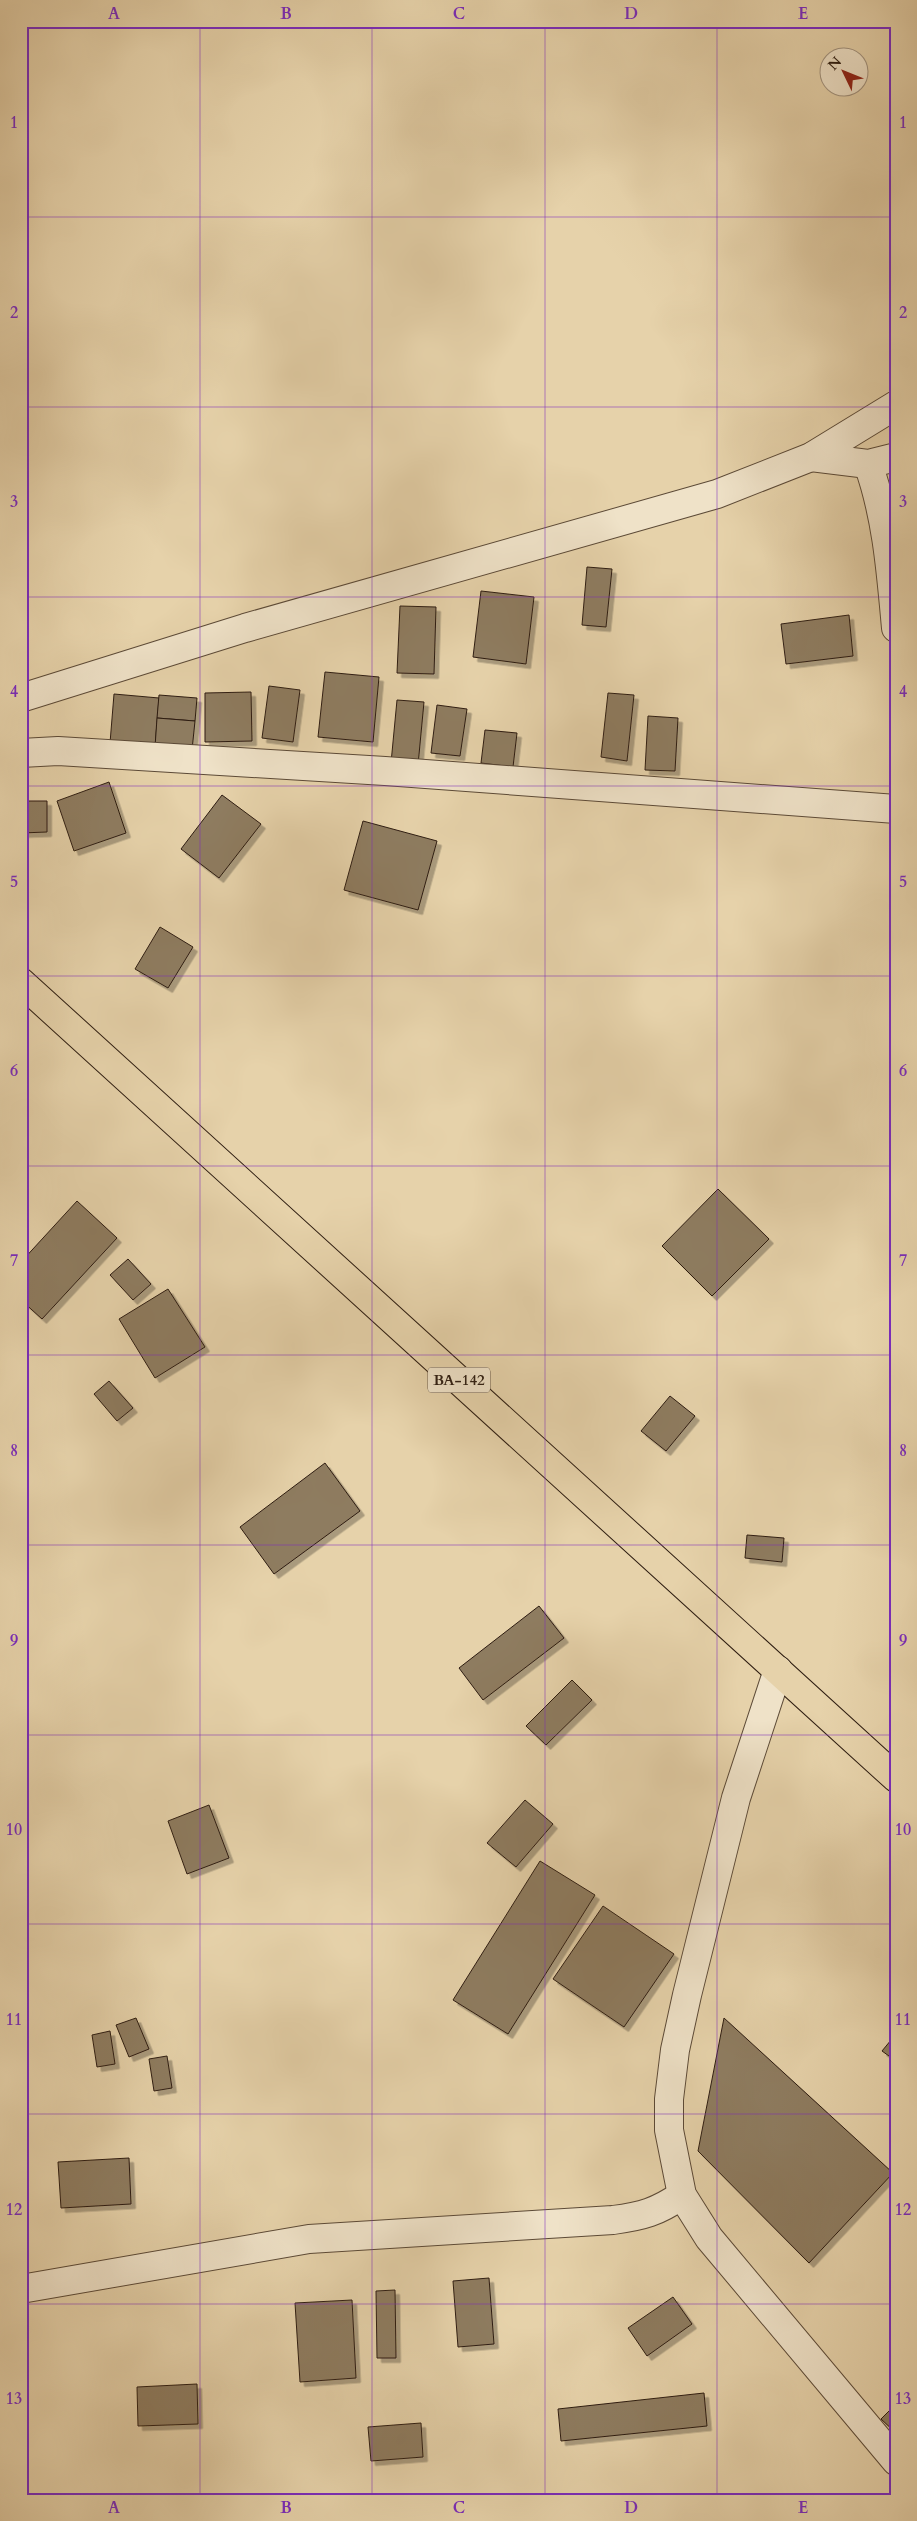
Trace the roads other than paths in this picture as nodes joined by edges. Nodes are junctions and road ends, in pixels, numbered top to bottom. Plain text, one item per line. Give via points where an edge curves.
1 (896, 406) edge
2 (811, 457) junction
3 (896, 457) edge
4 (868, 464) junction
5 (896, 628) edge
6 (21, 698) edge
7 (21, 752) edge
8 (896, 809) edge
9 (21, 982) edge
10 (778, 1670) junction
11 (896, 1778) edge
12 (682, 2195) junction
13 (21, 2289) edge
14 (896, 2461) edge

1 - 2 street
2 - 4 street
2 - 6 street via 717,494 245,628
3 - 4 street
4 - 5 street via 880,501
7 - 8 street via 58,751 385,771
9 - 10 main road, BA-142
10 - 11 main road, BA-142
10 - 12 street via 736,1798 675,2050 669,2130
12 - 13 street via 659,2210 623,2219 309,2239
12 - 14 street via 709,2238

